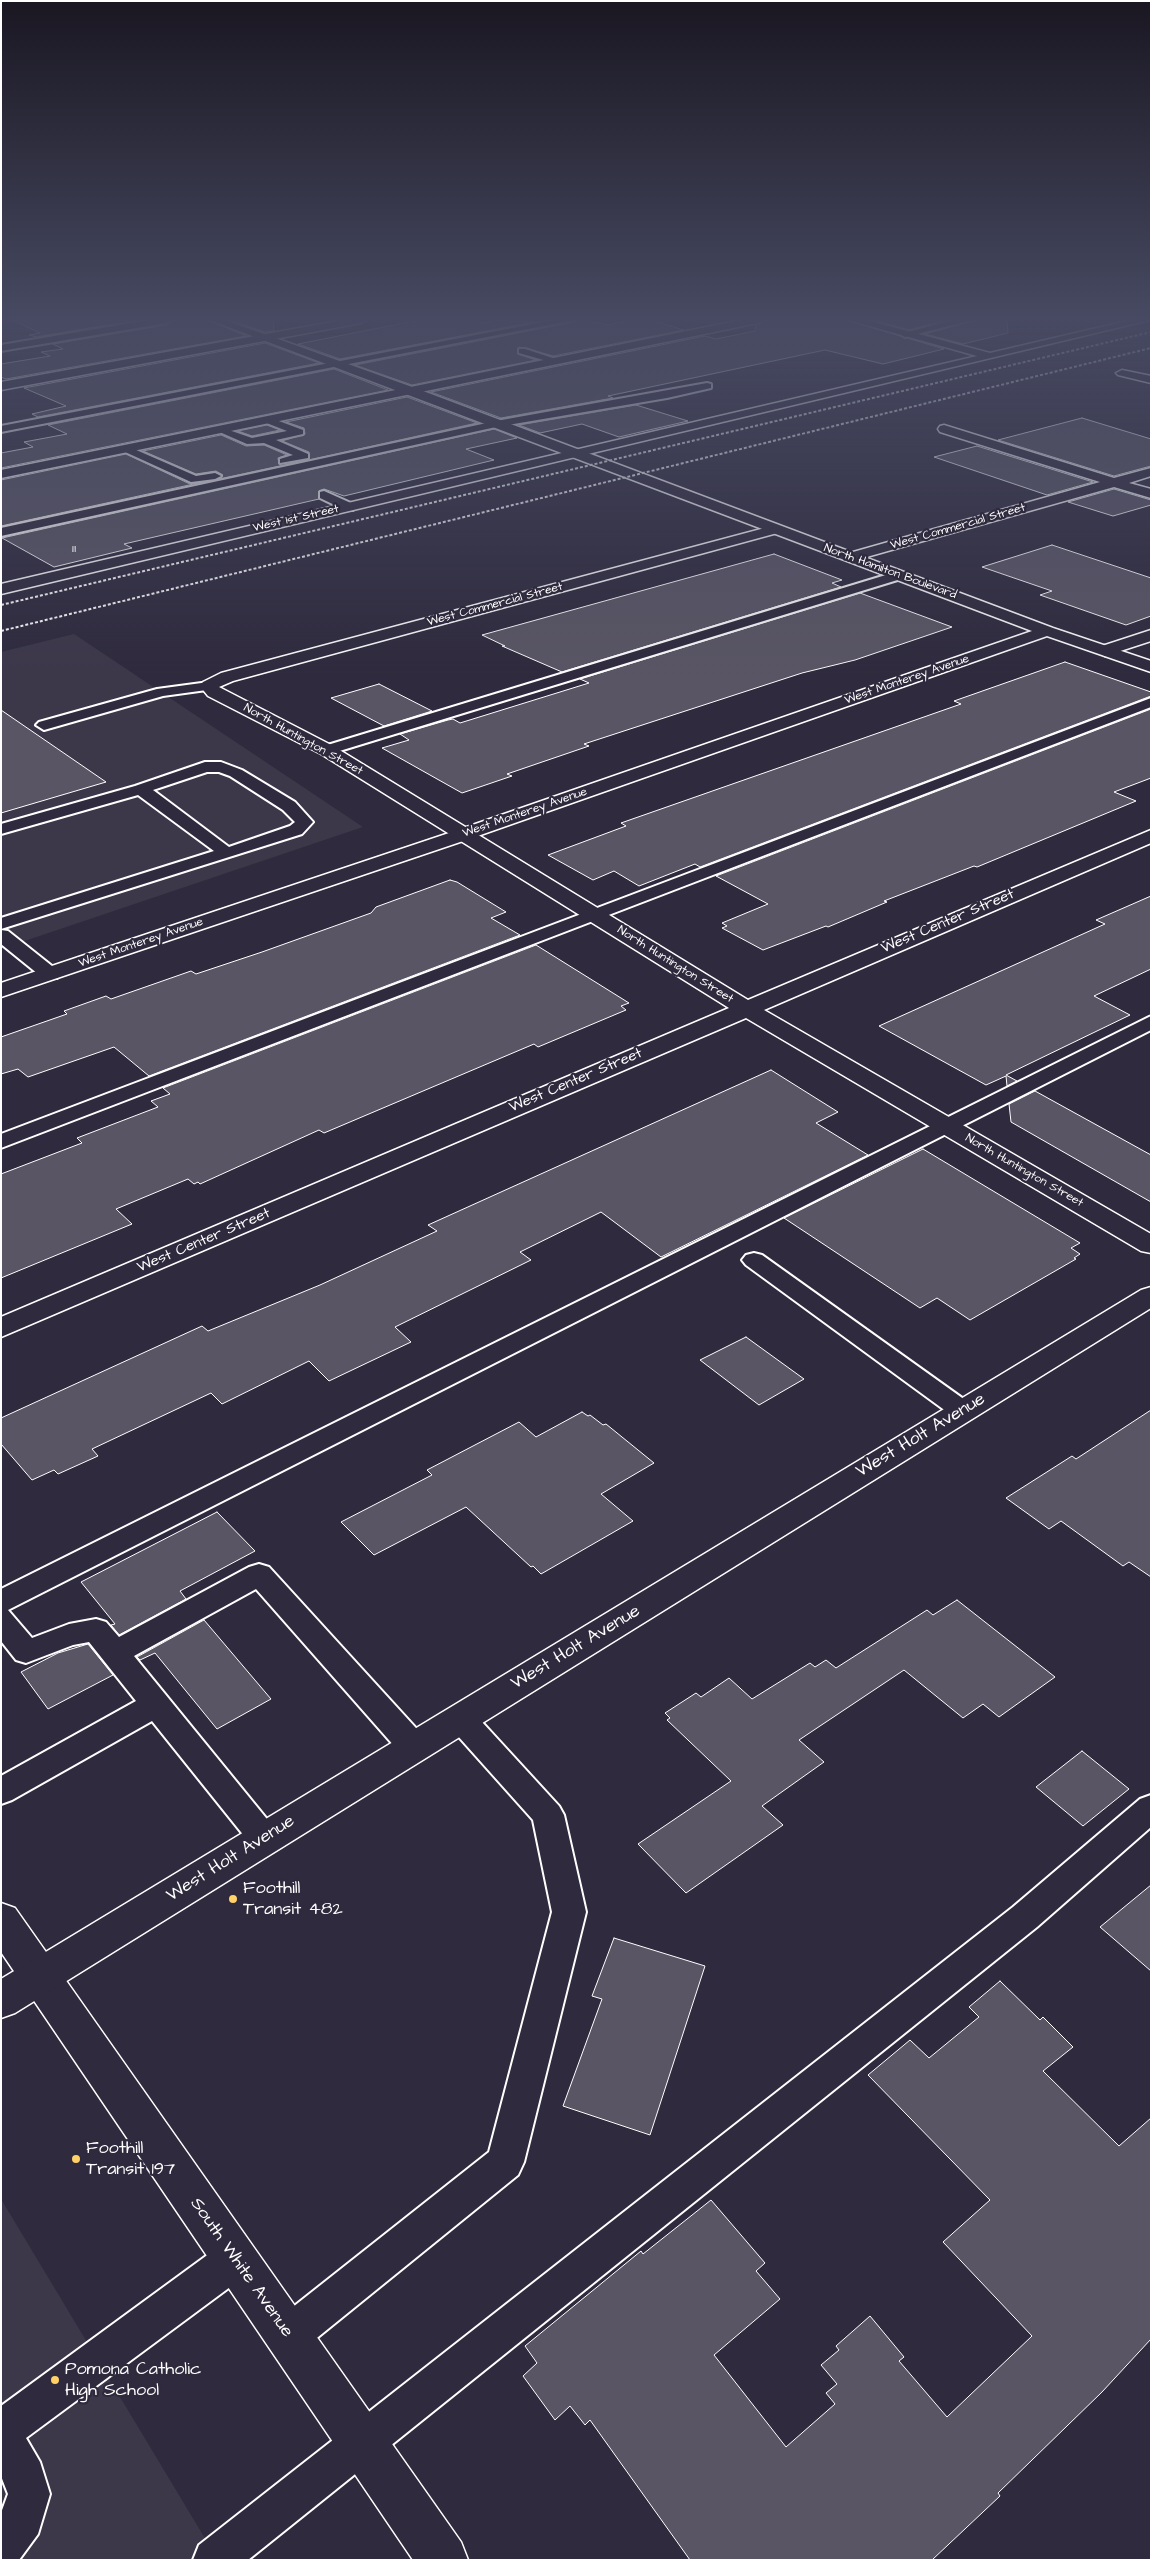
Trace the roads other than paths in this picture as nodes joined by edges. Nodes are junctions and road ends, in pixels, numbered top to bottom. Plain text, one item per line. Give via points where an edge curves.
1 (173, 440) edge
2 (245, 440) edge
3 (263, 440) edge
4 (266, 440) edge
5 (425, 440) edge
6 (535, 440) edge
7 (634, 440) edge
8 (977, 440) edge
9 (126, 449) junction
10 (572, 454) junction
11 (1151, 472) edge
12 (1, 474) edge
13 (1115, 483) junction
14 (1151, 494) edge
15 (324, 495) dead end
16 (349, 507) junction
17 (776, 529) junction
18 (1, 532) edge
19 (851, 557) junction
20 (1, 572) edge
21 (899, 575) junction
22 (22, 584) junction
23 (1, 589) edge
24 (1047, 631) junction
25 (1151, 635) edge
26 (1105, 651) junction
27 (1151, 667) edge
28 (212, 684) junction
29 (1151, 702) edge
30 (44, 725) dead end
31 (327, 750) junction
32 (141, 790) junction
33 (1, 829) edge
34 (465, 834) junction
35 (1151, 836) edge
36 (227, 853) junction
37 (594, 914) junction
38 (1, 924) edge
39 (1, 935) edge
40 (50, 974) junction
41 (1, 990) edge
42 (745, 1008) junction
43 (1151, 1022) edge
44 (944, 1125) junction
45 (1, 1142) edge
46 (1151, 1245) edge
47 (754, 1260) dead end
48 (1151, 1296) edge
49 (1, 1328) edge
50 (963, 1411) junction
51 (1, 1602) edge
52 (1, 1619) edge
53 (115, 1654) junction
54 (156, 1704) junction
55 (460, 1718) junction
56 (414, 1746) junction
57 (1, 1791) edge
58 (1151, 1808) edge
59 (264, 1838) junction
60 (1, 1920) edge
61 (39, 1976) junction
62 (1, 2000) edge
63 (235, 2259) junction
64 (288, 2336) junction
65 (1, 2430) edge
66 (1, 2435) edge
67 (361, 2442) junction
68 (1, 2548) edge
69 (214, 2560) edge
70 (443, 2560) edge

1 - 9 street
2 - 3 lane
4 - 9 lane via 304,456 195,480
5 - 18 lane
6 - 10 street, North Hamilton Boulevard
7 - 10 street, West 1st Street
8 - 13 street
9 - 12 street
10 - 16 street, West 1st Street
10 - 17 street, North Hamilton Boulevard
11 - 13 street, West Commercial Street
13 - 14 street
13 - 19 street, West Commercial Street
15 - 16 lane
16 - 22 street, West 1st Street
17 - 19 street, North Hamilton Boulevard
17 - 28 street, West Commercial Street via 227,676
19 - 21 street, North Hamilton Boulevard
20 - 22 street
21 - 24 street, North Hamilton Boulevard
21 - 31 lane
22 - 23 street, West 1st Street
24 - 26 street, North Hamilton Boulevard
24 - 34 street, West Monterey Avenue
25 - 26 street
26 - 27 street, North Hamilton Boulevard
28 - 30 lane via 162,692
28 - 31 street, North Huntington Street via 214,692
29 - 37 lane
31 - 34 street, North Huntington Street
32 - 33 lane
32 - 36 lane
32 - 36 lane via 205,767 221,767 288,806 305,822 296,830
34 - 37 street, North Huntington Street
34 - 40 street, West Monterey Avenue
35 - 42 street, West Center Street
36 - 38 lane
37 - 42 street, North Huntington Street
37 - 45 lane
39 - 40 lane
40 - 41 street, West Monterey Avenue
42 - 44 street, North Huntington Street
42 - 49 street, West Center Street
43 - 44 lane
44 - 46 street, North Huntington Street
44 - 51 lane
47 - 50 lane
48 - 50 street, West Holt Avenue
50 - 55 street, West Holt Avenue
52 - 53 lane via 26,1652 69,1635 96,1630
53 - 54 lane
53 - 56 lane via 259,1574
54 - 57 lane
54 - 59 lane
55 - 56 street, West Holt Avenue
55 - 64 lane via 548,1815 569,1912 505,2162
56 - 59 street, West Holt Avenue
58 - 67 lane via 1025,1917
59 - 61 street, West Holt Avenue
60 - 61 street, South White Avenue
61 - 62 street, West Holt Avenue
61 - 63 street, South White Avenue
63 - 64 street, South White Avenue
63 - 65 lane
64 - 67 street, South White Avenue
66 - 68 lane via 25,2477 29,2494 23,2519
67 - 69 lane
67 - 70 street, South White Avenue

